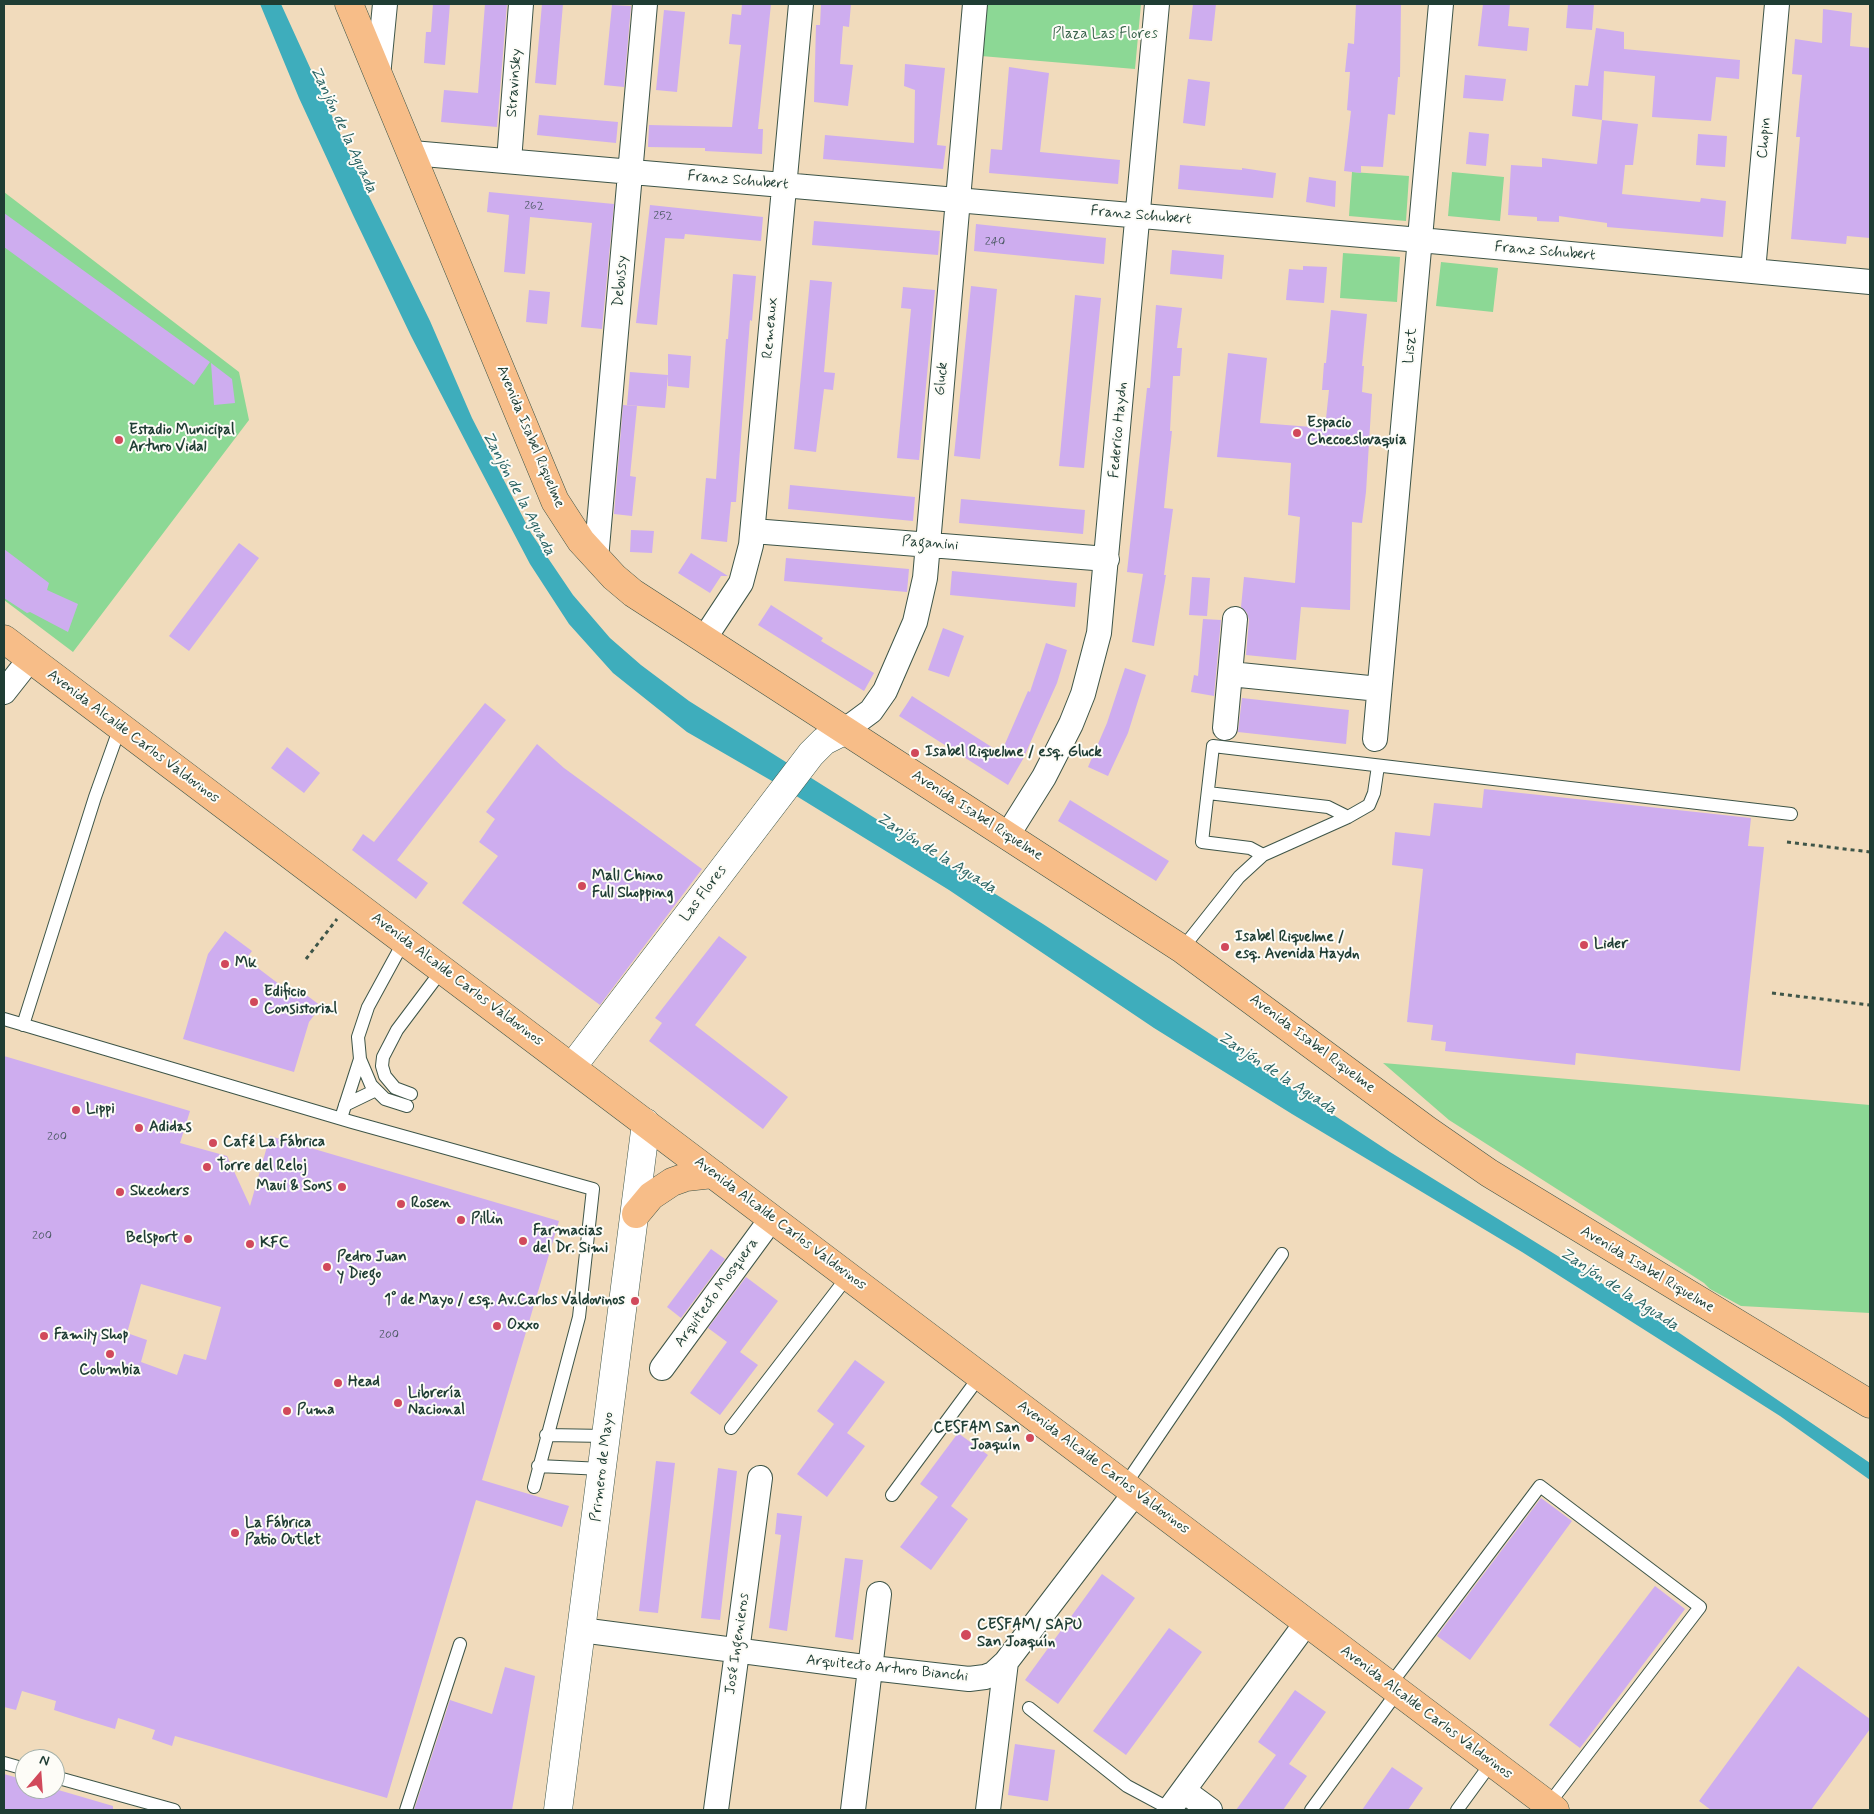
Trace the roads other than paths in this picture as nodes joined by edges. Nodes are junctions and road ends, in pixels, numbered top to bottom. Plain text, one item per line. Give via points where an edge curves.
1 (349, 4) edge
2 (385, 4) edge
3 (521, 4) edge
4 (645, 4) edge
5 (801, 4) edge
6 (975, 4) edge
7 (1157, 4) edge
8 (1441, 4) edge
9 (1777, 4) edge
10 (378, 76) junction
11 (412, 153) junction
12 (508, 162) junction
13 (631, 172) junction
14 (784, 185) junction
15 (957, 200) junction
16 (1137, 215) junction
17 (1420, 240) junction
18 (1753, 272) junction
19 (1870, 282) edge
20 (753, 530) junction
21 (928, 544) junction
22 (596, 559) junction
23 (1108, 559) junction
24 (1235, 619) dead end
25 (4, 639) edge
26 (704, 640) junction
27 (30, 659) junction
28 (1230, 674) junction
29 (1380, 688) junction
30 (4, 692) edge
31 (120, 727) junction
32 (1225, 728) dead end
33 (844, 730) junction
34 (1375, 739) dead end
35 (1378, 766) junction
36 (1208, 793) junction
37 (1790, 814) dead end
38 (1348, 817) junction
39 (1007, 836) junction
40 (1263, 856) junction
41 (404, 941) junction
42 (1182, 949) junction
43 (442, 970) junction
44 (4, 1018) edge
45 (23, 1025) junction
46 (360, 1060) junction
47 (572, 1067) junction
48 (376, 1090) junction
49 (412, 1094) dead end
50 (345, 1105) junction
51 (407, 1106) dead end
52 (341, 1118) junction
53 (646, 1123) junction
54 (713, 1174) junction
55 (636, 1214) junction
56 (772, 1218) junction
57 (1282, 1254) dead end
58 (848, 1276) junction
59 (662, 1368) dead end
60 (980, 1376) junction
61 (1870, 1404) edge
62 (731, 1428) dead end
63 (546, 1434) junction
64 (606, 1436) junction
65 (538, 1466) junction
66 (603, 1469) junction
67 (760, 1478) dead end
68 (534, 1487) dead end
69 (1130, 1489) junction
70 (892, 1495) dead end
71 (879, 1594) dead end
72 (1307, 1622) junction
73 (581, 1630) junction
74 (460, 1644) dead end
75 (738, 1651) junction
76 (1006, 1662) junction
77 (872, 1668) junction
78 (1394, 1688) junction
79 (1029, 1708) dead end
80 (1492, 1762) junction
81 (65, 1780) edge
82 (1174, 1803) edge
83 (1552, 1808) edge
84 (174, 1810) edge
85 (406, 1810) edge
86 (558, 1810) edge
87 (716, 1810) edge
88 (854, 1810) edge
89 (988, 1810) edge
90 (1210, 1810) edge
91 (1311, 1810) edge
92 (1457, 1810) edge

1 - 10 main road, Avenida Isabel Riquelme
2 - 10 street
3 - 12 street, Stravinsky
4 - 13 street, Debussy
5 - 14 street, Remeaux
6 - 15 street, Gluck
7 - 16 street, Federico Haydn
8 - 17 street, Liszt
9 - 18 street, Chopin
10 - 11 main road, Avenida Isabel Riquelme
11 - 12 street, Franz Schubert
11 - 22 main road, Avenida Isabel Riquelme via 555,501
12 - 13 street, Franz Schubert
13 - 14 street, Franz Schubert
13 - 22 street, Debussy
14 - 15 street, Franz Schubert
14 - 20 street, Remeaux
15 - 16 street, Franz Schubert
15 - 21 street, Gluck
16 - 17 street, Franz Schubert
16 - 23 street, Federico Haydn
17 - 18 street, Franz Schubert
17 - 29 street, Liszt
18 - 19 street, Franz Schubert
20 - 21 street, Paganini
20 - 26 street, Remeaux via 748,565 741,583
21 - 23 street, Paganini
21 - 33 street, Gluck via 925,578 915,622 897,667 872,711
22 - 26 main road, Avenida Isabel Riquelme via 633,593
23 - 39 street, Federico Haydn via 1099,633 1083,694 1059,751
24 - 28 street
25 - 27 main road, Avenida Alcalde Carlos Valdovinos
26 - 33 main road, Avenida Isabel Riquelme
27 - 30 street
27 - 31 main road, Avenida Alcalde Carlos Valdovinos
28 - 29 street
28 - 32 street
29 - 34 street, Liszt
31 - 41 main road, Avenida Alcalde Carlos Valdovinos
31 - 45 lane
33 - 39 main road, Avenida Isabel Riquelme
33 - 47 street, Las Flores via 824,741 811,754
35 - 36 lane via 1213,746
35 - 37 lane
35 - 38 lane via 1372,802
36 - 38 lane via 1328,807
36 - 40 lane via 1202,842 1250,848
38 - 40 lane
39 - 42 main road, Avenida Isabel Riquelme
40 - 42 lane via 1239,877
41 - 43 main road, Avenida Alcalde Carlos Valdovinos
41 - 46 lane via 368,1007 358,1037
42 - 61 main road, Avenida Isabel Riquelme via 1489,1173
43 - 47 main road, Avenida Alcalde Carlos Valdovinos
43 - 49 lane via 397,1030 383,1057 385,1076 395,1088
44 - 45 lane
45 - 52 lane
46 - 48 lane
46 - 50 lane
47 - 53 main road, Avenida Alcalde Carlos Valdovinos
48 - 50 lane
48 - 51 lane via 385,1098
50 - 52 lane
52 - 63 lane via 593,1189 579,1316
53 - 54 main road, Avenida Alcalde Carlos Valdovinos
53 - 55 street, Primero de Mayo
54 - 55 main road via 686,1176 672,1182 651,1196
54 - 56 main road, Avenida Alcalde Carlos Valdovinos
55 - 64 street, Primero de Mayo
56 - 58 main road, Avenida Alcalde Carlos Valdovinos
56 - 59 street, Arquitecto Mosquera
57 - 69 lane
58 - 60 main road, Avenida Alcalde Carlos Valdovinos
58 - 62 lane
60 - 69 main road, Avenida Alcalde Carlos Valdovinos
60 - 70 lane
63 - 64 lane
63 - 65 lane
64 - 66 street, Primero de Mayo
65 - 66 lane
65 - 68 lane
66 - 73 street, Primero de Mayo
67 - 75 street, José Ingenieros
69 - 72 main road, Avenida Alcalde Carlos Valdovinos
69 - 76 street, Arquitecto Arturo Bianchi
71 - 77 street
72 - 78 main road, Avenida Alcalde Carlos Valdovinos
72 - 82 street
73 - 75 street, Arquitecto Arturo Bianchi
73 - 86 street, Primero de Mayo
74 - 85 lane
75 - 77 street, Arquitecto Arturo Bianchi
75 - 87 street, José Ingenieros
76 - 77 street, Arquitecto Arturo Bianchi via 993,1674 969,1679
76 - 89 street
77 - 88 street
78 - 80 main road, Avenida Alcalde Carlos Valdovinos
78 - 83 lane via 1540,1486 1700,1607
78 - 91 lane
79 - 82 lane via 1127,1786
80 - 83 main road, Avenida Alcalde Carlos Valdovinos
80 - 92 lane
81 - 84 lane
82 - 90 street

